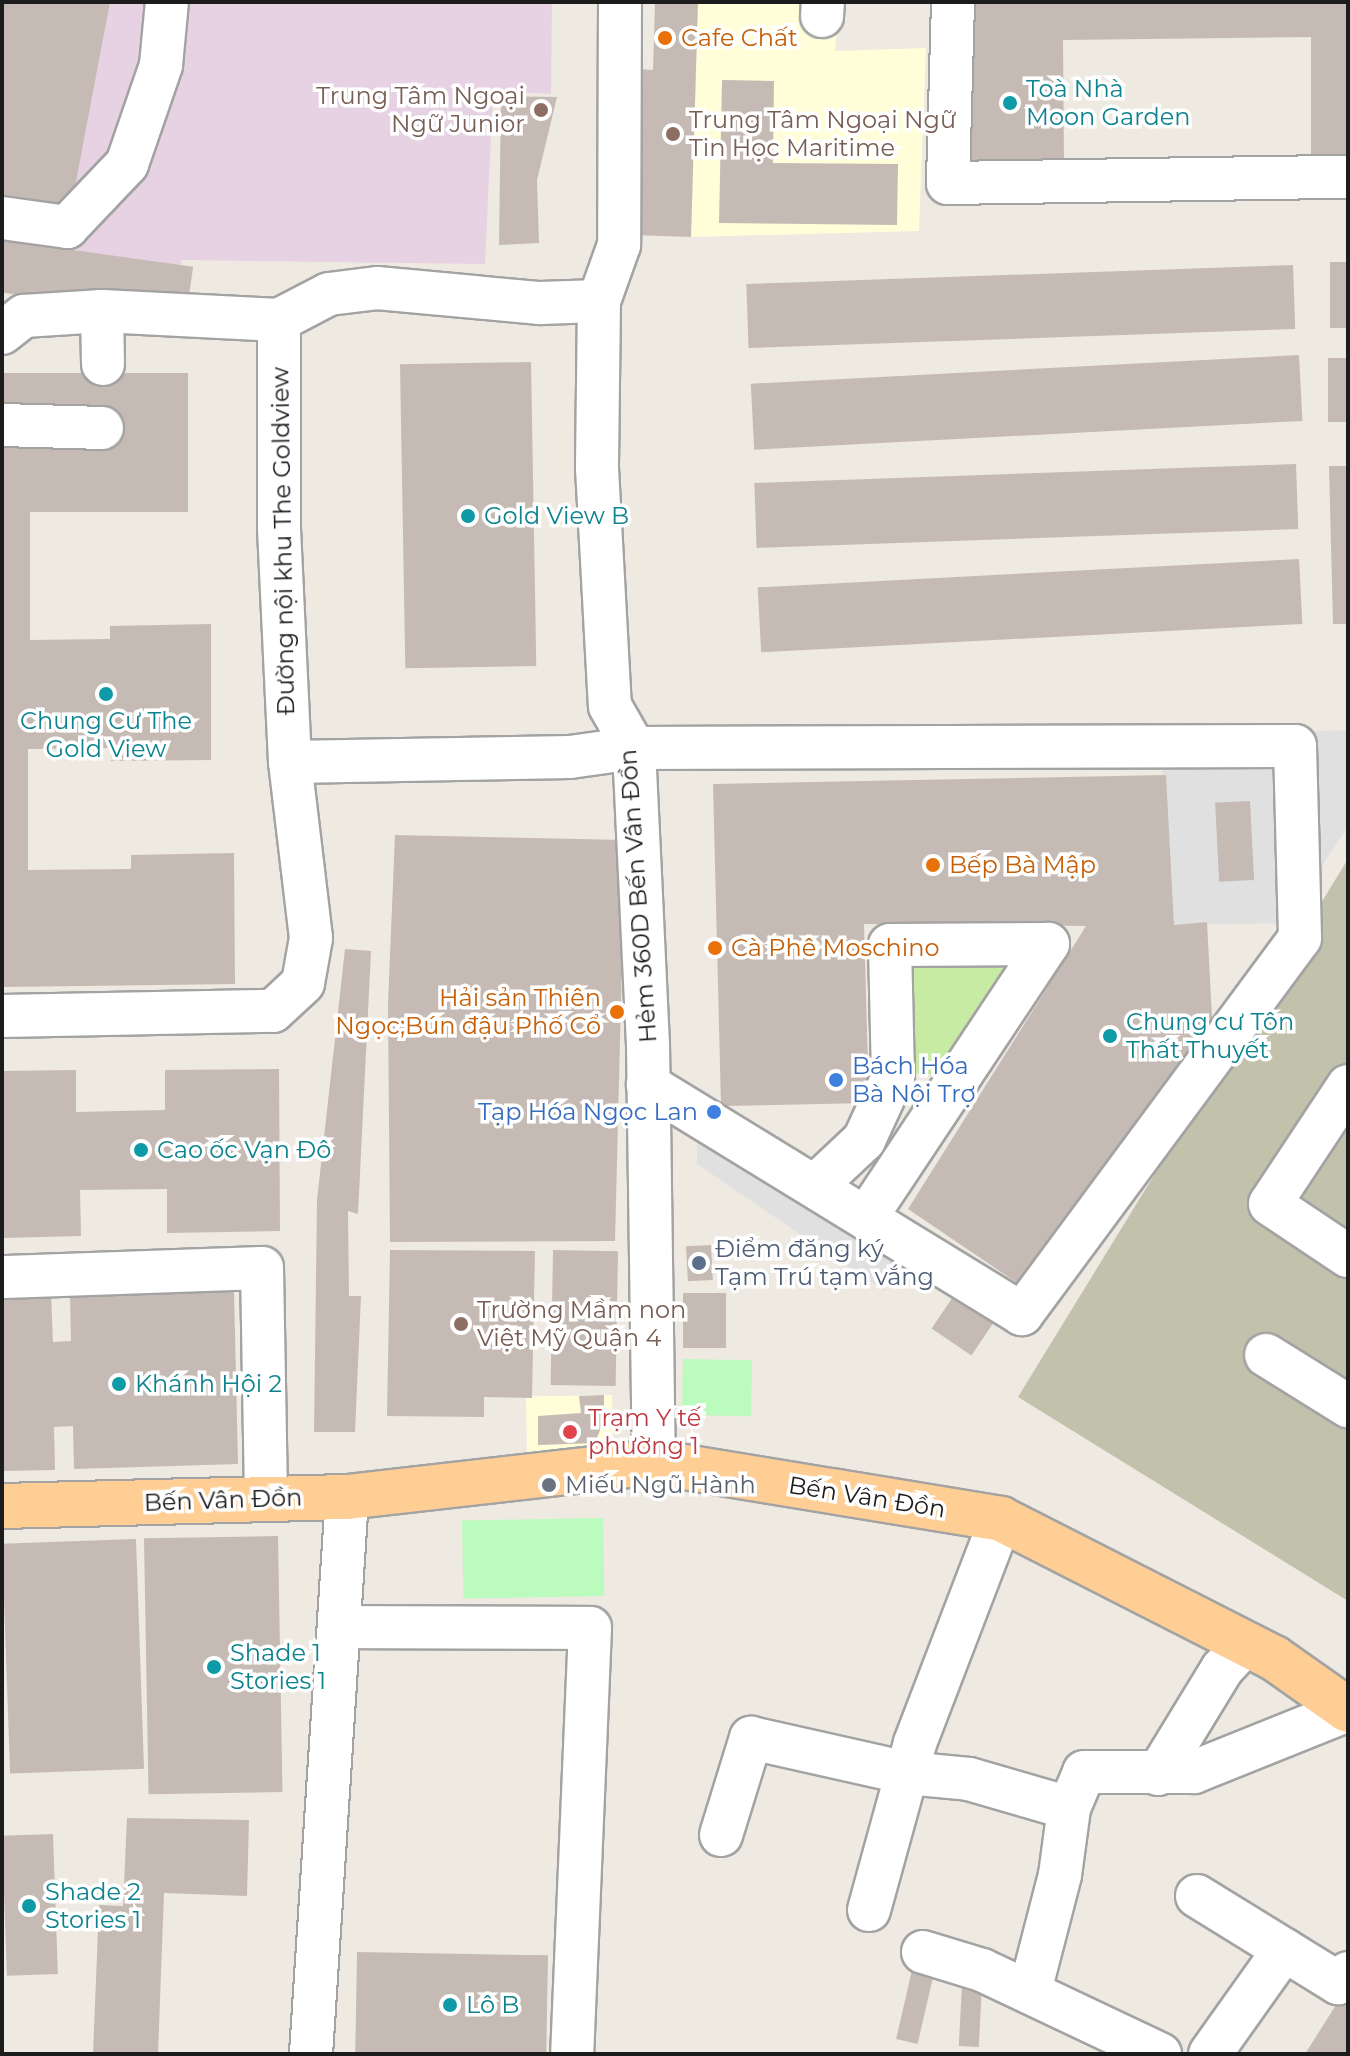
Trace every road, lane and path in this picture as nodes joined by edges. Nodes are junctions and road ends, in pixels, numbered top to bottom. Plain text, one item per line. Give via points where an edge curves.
1 (167, 2) edge
2 (620, 2) edge
3 (953, 2) edge
4 (1348, 177) edge
5 (2, 218) edge
6 (599, 301) junction
7 (102, 311) junction
8 (279, 320) junction
9 (2, 333) edge
10 (103, 364) dead end
11 (2, 425) edge
12 (102, 428) dead end
13 (634, 748) junction
14 (290, 762) junction
15 (2, 1016) edge
16 (648, 1085) junction
17 (1348, 1086) edge
18 (816, 1185) junction
19 (867, 1216) junction
20 (1348, 1256) edge
21 (2, 1277) edge
22 (1266, 1355) dead end
23 (1348, 1406) edge
24 (654, 1462) junction
25 (347, 1497) junction
26 (266, 1499) junction
27 (2, 1507) edge
28 (1001, 1519) junction
29 (342, 1627) junction
30 (1246, 1643) junction
31 (1348, 1710) edge
32 (907, 1773) junction
33 (1158, 1774) junction
34 (1069, 1808) junction
35 (721, 1835) dead end
36 (1197, 1896) dead end
37 (869, 1910) dead end
38 (1284, 1950) junction
39 (923, 1952) dead end
40 (1348, 1973) edge
41 (1030, 1991) junction
42 (1140, 2049) edge
43 (311, 2054) edge
44 (572, 2054) edge
45 (1210, 2054) edge

1 - 5 street via 161,65 127,164 67,227
2 - 6 street, Hẻm 360D Bến Vân Đồn via 619,245
3 - 4 street via 948,183
6 - 8 street via 540,303 377,288 329,294
6 - 13 street, Hẻm 360D Bến Vân Đồn via 597,468 610,706
7 - 8 street
7 - 9 street via 24,316
7 - 10 street
8 - 14 street, Đường nội khu The Goldview via 279,528
11 - 12 street
13 - 14 street via 570,757
13 - 16 street, Hẻm 360D Bến Vân Đồn
13 - 19 street via 1295,746 1300,938 1022,1314
14 - 15 street, Đường nội khu The Goldview via 311,938 303,983 273,1011
16 - 18 street
16 - 24 street, Hẻm 360D Bến Vân Đồn
17 - 20 street via 1270,1204
18 - 19 street
18 - 19 street via 864,1140 893,1077 890,945 1048,944
21 - 26 street via 262,1268
22 - 23 street
24 - 25 main road, Bến Vân Đồn
24 - 28 main road, Bến Vân Đồn
25 - 26 main road, Bến Vân Đồn
25 - 29 street
26 - 27 main road, Bến Vân Đồn
28 - 30 main road, Bến Vân Đồn
28 - 32 street
29 - 43 street
29 - 44 street via 590,1628
30 - 31 main road, Bến Vân Đồn
30 - 33 street via 1222,1669
31 - 33 street via 1194,1772
32 - 34 street via 969,1779
32 - 35 street via 751,1738
32 - 37 street
33 - 34 street via 1084,1772
34 - 41 street via 1060,1875
36 - 38 street
38 - 40 street via 1338,1983
38 - 45 street
39 - 41 street
41 - 42 street

